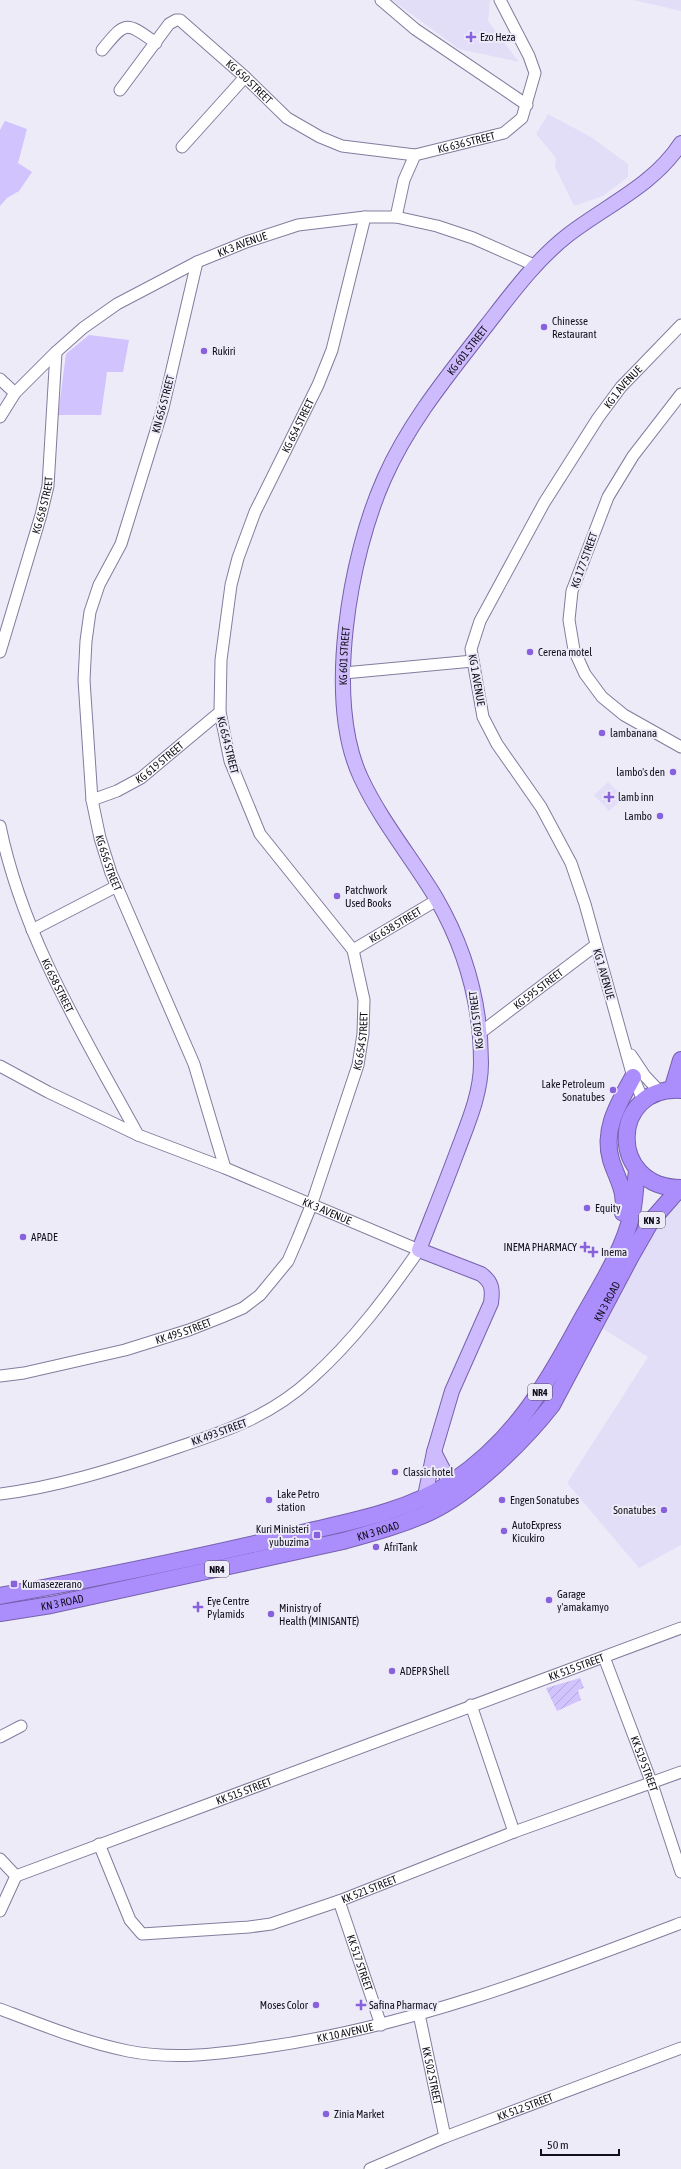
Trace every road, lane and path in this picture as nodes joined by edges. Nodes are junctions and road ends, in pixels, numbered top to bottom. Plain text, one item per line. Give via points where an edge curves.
1 (381, 0) edge
2 (500, 0) edge
3 (156, 43) junction
4 (102, 50) dead end
5 (245, 77) junction
6 (120, 90) dead end
7 (527, 105) junction
8 (681, 143) edge
9 (182, 147) dead end
10 (415, 155) junction
11 (366, 217) junction
12 (396, 217) junction
13 (197, 262) junction
14 (534, 265) junction
15 (681, 326) edge
16 (56, 352) junction
17 (0, 378) edge
18 (15, 393) junction
19 (681, 394) edge
20 (0, 417) edge
21 (121, 544) joint
22 (0, 652) edge
23 (473, 661) junction
24 (344, 673) junction
25 (220, 712) junction
26 (681, 747) edge
27 (92, 800) junction
28 (0, 826) edge
29 (117, 886) junction
30 (437, 900) junction
31 (32, 930) junction
32 (596, 945) junction
33 (353, 950) junction
34 (480, 1034) junction
35 (625, 1044) junction
36 (681, 1060) edge
37 (0, 1066) edge
38 (633, 1077) junction
39 (671, 1090) edge
40 (643, 1100) junction
41 (138, 1135) junction
42 (225, 1168) junction
43 (637, 1171) junction
44 (681, 1188) edge
45 (311, 1206) junction
46 (419, 1250) junction
47 (622, 1252) junction
48 (0, 1376) edge
49 (434, 1452) junction
50 (450, 1483) junction
51 (0, 1494) edge
52 (425, 1496) junction
53 (0, 1596) edge
54 (0, 1613) edge
55 (681, 1628) edge
56 (604, 1657) junction
57 (472, 1705) junction
58 (21, 1726) dead end
59 (0, 1738) edge
60 (681, 1772) edge
61 (652, 1784) junction
62 (514, 1832) junction
63 (99, 1844) junction
64 (0, 1859) edge
65 (681, 1872) edge
66 (16, 1876) junction
67 (339, 1901) junction
68 (0, 1911) edge
69 (681, 1923) edge
70 (0, 2009) edge
71 (419, 2014) junction
72 (381, 2025) junction
73 (681, 2048) edge
74 (445, 2137) junction
75 (370, 2169) edge

1 - 7 street via 415,29
2 - 7 street, KG 636 STREET via 535,73
3 - 4 street via 134,27 126,26 118,30
3 - 5 street, KG 650 STREET via 169,24 180,20
3 - 6 street, KG 650 STREET
5 - 9 street
5 - 10 street, KG 650 STREET via 287,118 320,136 342,146
7 - 10 street, KG 636 STREET via 522,118 504,133
8 - 14 main road, KG 601 STREET via 670,160 655,175 567,236
10 - 12 street via 404,180
11 - 12 street, KK 3 AVENUE
11 - 13 street, KK 3 AVENUE via 298,225
11 - 25 street, KG 654 STREET via 332,350 318,385 255,512 238,558 231,585 221,660
12 - 14 street, KK 3 AVENUE via 459,233
13 - 16 street, KK 3 AVENUE via 117,304 83,328
13 - 21 street, KN 656 STREET via 163,408
14 - 24 main road, KG 601 STREET via 425,404 384,478 362,536 351,583
15 - 23 street, KG 1 AVENUE via 621,387 598,418 544,503 480,621 471,649
16 - 18 street, KK 3 AVENUE
16 - 22 street, KG 658 STREET via 48,486
17 - 18 street
18 - 20 street, KK 3 AVENUE
19 - 26 street, KG 177 STREET via 634,456 608,497 572,591 569,620 574,650 585,674 602,697 624,715
21 - 27 street, KG 656 STREET via 99,586 90,612 86,641 86,720
23 - 24 street
23 - 32 street, KG 1 AVENUE via 483,717 497,744 541,807 571,863
24 - 30 main road, KG 601 STREET via 345,717 350,749 360,776 376,806
25 - 27 street, KG 619 STREET via 141,778 117,791
25 - 33 street, KG 654 STREET via 230,761 260,834
27 - 29 street, KG 656 STREET via 100,838
28 - 31 street, KG 658 STREET via 15,884
29 - 31 street
29 - 42 street, KG 656 STREET via 194,1064
30 - 33 street, KG 638 STREET
30 - 34 main road, KG 601 STREET via 464,958 475,994
31 - 41 street, KG 658 STREET via 56,984
32 - 34 street, KG 595 STREET
32 - 35 street, KG 1 AVENUE
33 - 45 street, KG 654 STREET via 364,1000 363,1034 358,1065
34 - 46 main road, KG 601 STREET via 481,1066 477,1094
35 - 38 street, KG 1 AVENUE
35 - 39 street, KG 1 AVENUE via 642,1072
36 - 39 highway
37 - 41 street, KK 3 AVENUE
38 - 40 street, KG 1 AVENUE
38 - 47 highway via 610,1122 608,1139 611,1159 623,1188 624,1205 619,1230
39 - 40 highway
40 - 43 highway via 628,1124 626,1142 629,1157
41 - 42 street, KK 3 AVENUE
42 - 45 street, KK 3 AVENUE
43 - 44 highway via 649,1181 664,1187
43 - 47 highway, KN 3 via 632,1213
44 - 47 highway, KN 3
45 - 46 street, KK 3 AVENUE
45 - 48 street, KK 495 STREET via 288,1261 260,1295 243,1308 189,1330 125,1350
46 - 49 main road, KK 3 AVENUE via 481,1274 489,1280 492,1290 491,1303 452,1391
46 - 51 street, KK 493 STREET via 383,1301 312,1379 250,1421 144,1459 85,1476
47 - 50 highway, KN 3 ROAD / NR4 via 538,1396 507,1437
47 - 54 highway, KN 3 ROAD / NR4 via 552,1404 535,1426 476,1482 430,1512 343,1541 51,1605
49 - 50 main road
49 - 52 main road, KK 3 AVENUE
50 - 52 highway, KN 3 ROAD / NR4
52 - 53 highway, KN 3 ROAD / NR4 via 390,1511 253,1544
55 - 56 street, KK 515 STREET
56 - 57 street, KK 515 STREET
56 - 61 street, KK 519 STREET
57 - 62 street
57 - 63 street, KK 515 STREET
58 - 59 street
60 - 61 street, KK 521 STREET
61 - 62 street, KK 521 STREET
61 - 65 street, KK 519 STREET
62 - 67 street, KK 521 STREET
63 - 66 street, KK 515 STREET
63 - 67 street, KK 521 STREET via 130,1920 142,1934 249,1928 271,1924
64 - 66 street
66 - 68 street
67 - 72 street, KK 517 STREET
69 - 71 street, KK 10 AVENUE
70 - 72 street, KK 10 AVENUE via 78,2037 128,2051 177,2055 210,2056 299,2043
71 - 72 street, KK 10 AVENUE
71 - 74 street, KK 502 STREET
73 - 74 street, KK 512 STREET
74 - 75 street, KK 512 STREET

